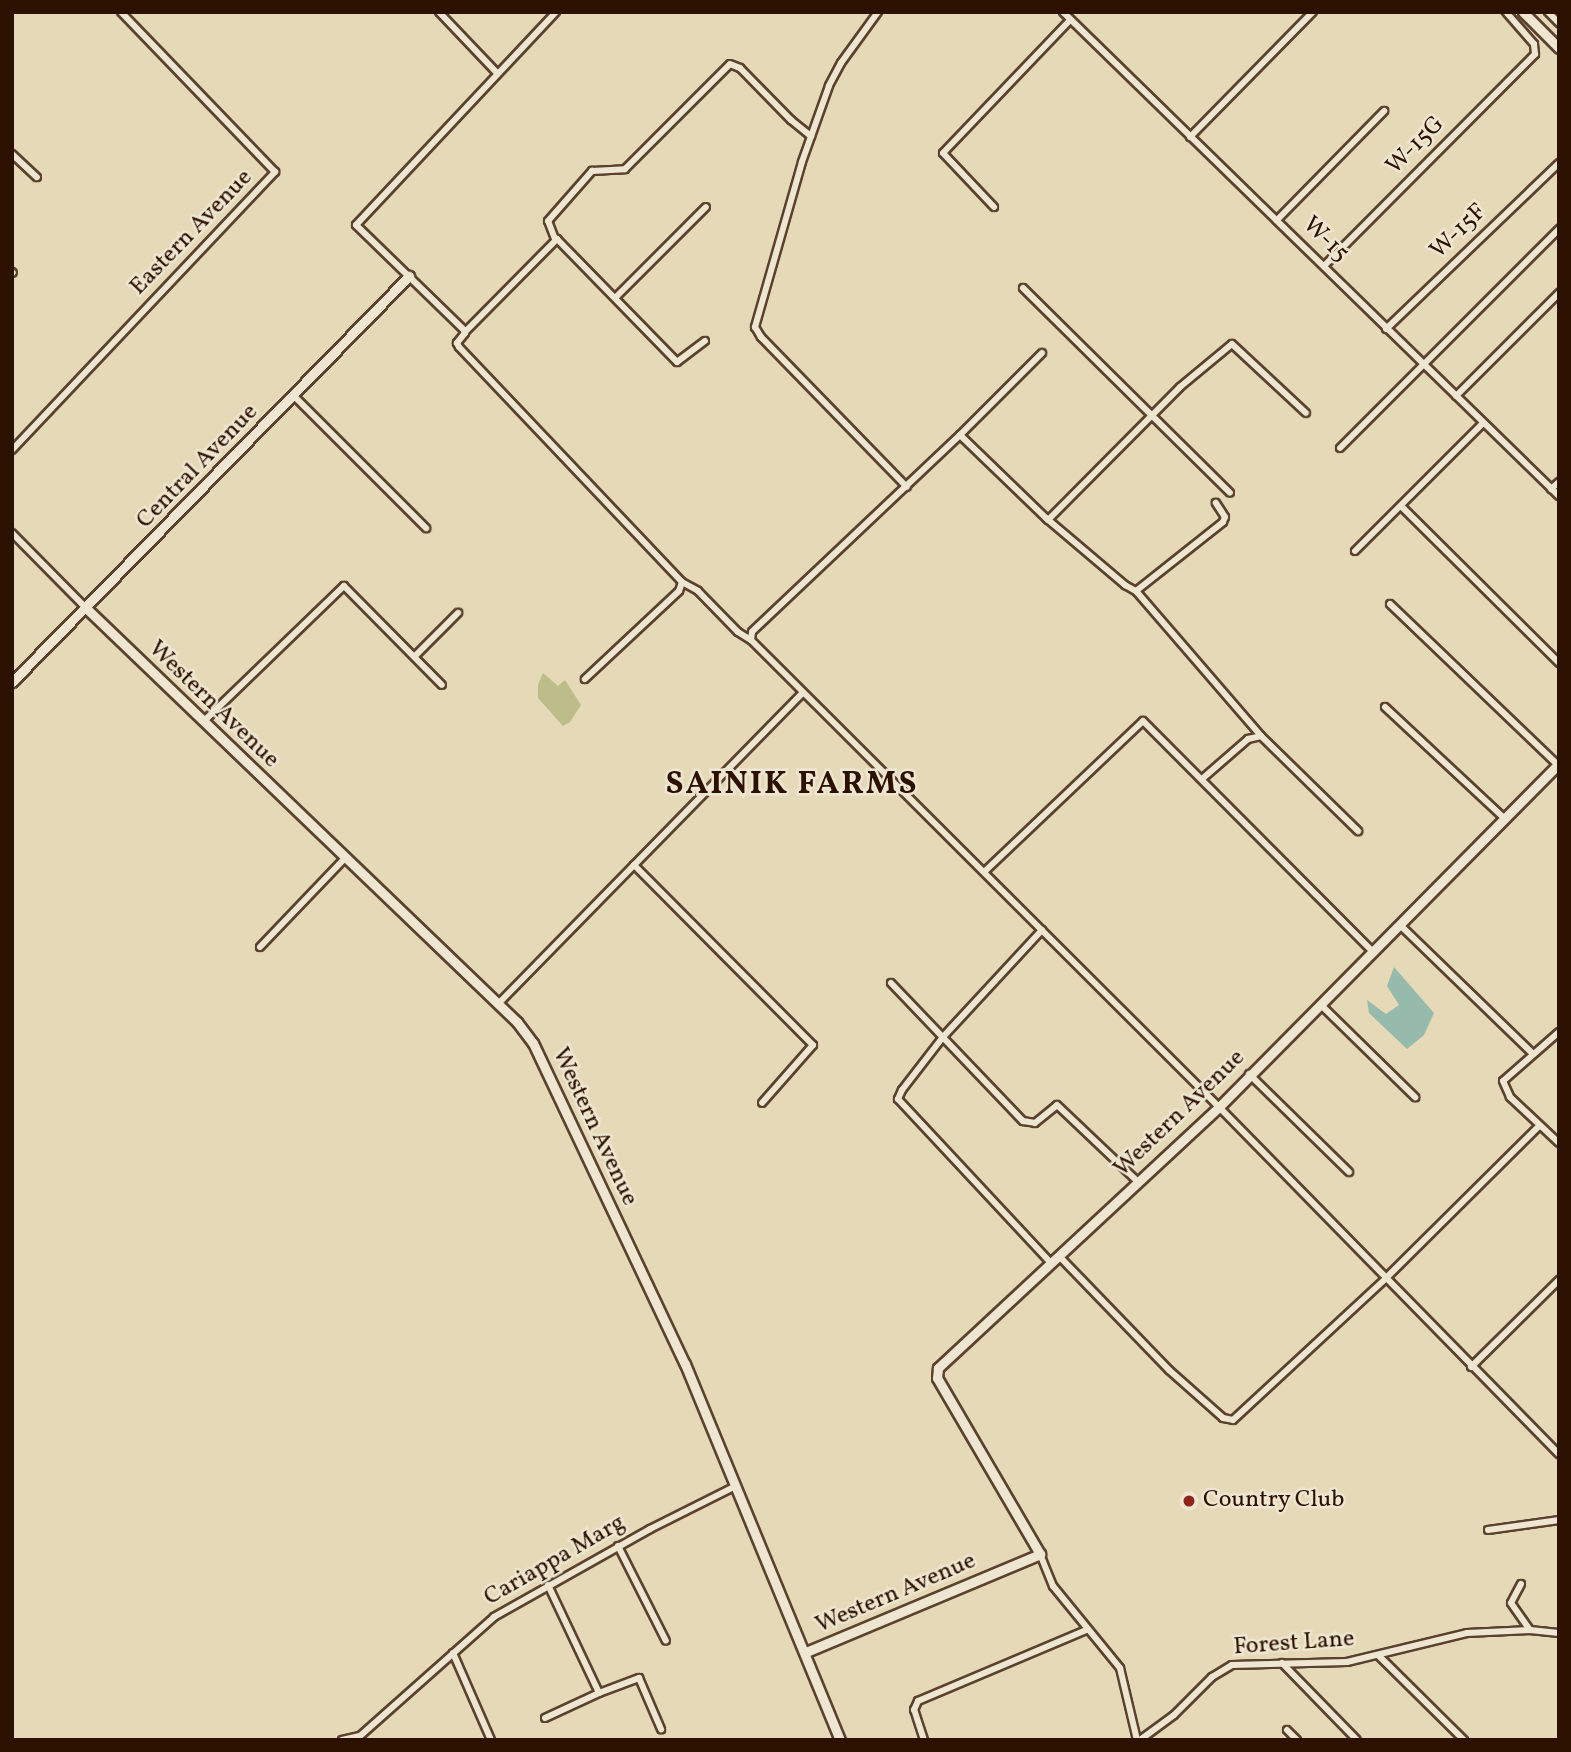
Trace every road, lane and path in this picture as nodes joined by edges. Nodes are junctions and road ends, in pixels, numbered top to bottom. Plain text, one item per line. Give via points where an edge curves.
1 (121, 12) edge
2 (439, 12) edge
3 (556, 12) edge
4 (878, 12) edge
5 (1063, 12) edge
6 (1312, 12) edge
7 (1506, 12) edge
8 (1522, 12) edge
9 (1548, 12) edge
10 (1070, 20) junction
11 (1559, 23) edge
12 (1559, 48) edge
13 (497, 73) junction
14 (1384, 111) dead end
15 (811, 136) junction
16 (1190, 138) junction
17 (12, 154) edge
18 (1559, 163) edge
19 (37, 177) dead end
20 (706, 207) dead end
21 (994, 207) dead end
22 (1277, 220) junction
23 (1559, 229) edge
24 (555, 239) junction
25 (1324, 266) junction
26 (409, 276) junction
27 (1023, 288) dead end
28 (1559, 293) edge
29 (616, 297) junction
30 (1387, 329) junction
31 (465, 332) junction
32 (705, 341) dead end
33 (1042, 354) dead end
34 (1423, 364) junction
35 (294, 396) junction
36 (1456, 396) junction
37 (1306, 414) dead end
38 (1152, 415) junction
39 (1483, 423) junction
40 (960, 436) junction
41 (12, 438) edge
42 (18, 444) junction
43 (1340, 448) dead end
44 (12, 450) edge
45 (1559, 482) edge
46 (907, 487) junction
47 (1551, 489) junction
48 (1230, 493) dead end
49 (1559, 496) edge
50 (1216, 503) dead end
51 (1401, 506) junction
52 (1048, 520) junction
53 (426, 528) dead end
54 (12, 533) edge
55 (1355, 551) dead end
56 (682, 582) junction
57 (1136, 591) junction
58 (1390, 604) dead end
59 (86, 608) junction
60 (458, 613) dead end
61 (751, 640) junction
62 (415, 656) junction
63 (1559, 663) edge
64 (585, 679) dead end
65 (12, 682) edge
66 (442, 685) dead end
67 (802, 694) junction
68 (1385, 707) dead end
69 (203, 722) junction
70 (1261, 736) junction
71 (1558, 764) edge
72 (1202, 779) junction
73 (1504, 819) junction
74 (1358, 831) dead end
75 (345, 858) junction
76 (634, 865) junction
77 (984, 872) junction
78 (1400, 925) junction
79 (1042, 930) junction
80 (260, 947) dead end
81 (1373, 952) junction
82 (891, 983) dead end
83 (498, 1004) junction
84 (1321, 1005) junction
85 (1559, 1032) edge
86 (943, 1037) junction
87 (1533, 1054) junction
88 (1249, 1074) junction
89 (1415, 1097) dead end
90 (762, 1103) dead end
91 (1219, 1107) junction
92 (1540, 1125) junction
93 (1559, 1143) edge
94 (1349, 1172) dead end
95 (1138, 1182) junction
96 (1059, 1256) junction
97 (1051, 1263) junction
98 (1385, 1279) junction
99 (1559, 1280) edge
100 (1471, 1367) junction
101 (1559, 1454) edge
102 (736, 1486) junction
103 (1559, 1520) edge
104 (1488, 1530) dead end
105 (618, 1546) junction
106 (1040, 1554) junction
107 (1521, 1584) dead end
108 (548, 1585) junction
109 (1086, 1630) junction
110 (1530, 1630) junction
111 (1559, 1633) edge
112 (666, 1641) dead end
113 (806, 1652) junction
114 (453, 1653) junction
115 (1378, 1655) junction
116 (1282, 1663) junction
117 (598, 1691) junction
118 (545, 1718) dead end
119 (660, 1729) dead end
120 (1287, 1730) dead end
121 (342, 1740) edge
122 (492, 1740) edge
123 (841, 1740) edge
124 (924, 1740) edge
125 (1139, 1740) edge
126 (1297, 1740) edge
127 (1357, 1740) edge
128 (1464, 1740) edge

1 - 42 street, Eastern Avenue via 275,172
2 - 13 street
3 - 13 street
4 - 15 street via 834,76
5 - 10 street, W-15
6 - 16 street
7 - 25 street, W-15G via 1534,44 1535,54
8 - 12 street
9 - 11 street
10 - 16 street, W-15
10 - 21 street via 943,153
13 - 26 street via 356,223
14 - 22 street
15 - 24 street via 740,68 730,64 625,169 592,171 548,221
15 - 46 street via 755,327
16 - 22 street, W-15
17 - 19 street
18 - 30 street, W-15F
20 - 29 street
22 - 25 street, W-15
23 - 34 street
24 - 29 street
24 - 31 street
25 - 30 street, W-15
26 - 31 street
26 - 35 street, Central Avenue
27 - 38 street
28 - 36 street
29 - 32 street via 677,362
30 - 34 street, W-15
31 - 56 street via 458,347
33 - 40 street
34 - 36 street, W-15
34 - 43 street
35 - 53 street
35 - 59 street, Central Avenue
36 - 39 street, W-15
37 - 38 street via 1232,344
38 - 48 street
38 - 52 street
39 - 47 street, W-15
39 - 51 street
40 - 46 street
40 - 52 street
41 - 42 street
42 - 44 street, Eastern Avenue
45 - 47 street
46 - 61 street via 752,632
47 - 49 street, W-15
50 - 57 street via 1226,517 1223,522
51 - 55 street
51 - 63 street
52 - 57 street
54 - 59 street
56 - 61 street
56 - 64 street via 678,592
57 - 70 street
58 - 71 street
59 - 65 street, Central Avenue
59 - 69 street, Western Avenue
60 - 62 street
61 - 67 street
62 - 66 street
62 - 69 street via 344,586
67 - 76 street
67 - 77 street
68 - 73 street
69 - 75 street, Western Avenue
70 - 72 street via 1248,739
70 - 74 street
71 - 73 street, Western Avenue
72 - 77 street via 1141,721
72 - 81 street
73 - 78 street, Western Avenue
75 - 80 street
75 - 83 street, Western Avenue
76 - 83 street
76 - 90 street via 813,1045
77 - 79 street
78 - 81 street, Western Avenue
78 - 87 street
79 - 86 street
79 - 91 street
81 - 84 street, Western Avenue
82 - 86 street
83 - 102 street, Western Avenue via 525,1032 547,1069 685,1364
84 - 88 street, Western Avenue
84 - 89 street
85 - 87 street
86 - 95 street via 1023,1121 1035,1123 1058,1105
86 - 97 street via 898,1099
87 - 92 street via 1508,1073 1503,1086
88 - 91 street, Western Avenue
88 - 94 street
91 - 95 street, Western Avenue
91 - 98 street
92 - 93 street
92 - 98 street
95 - 96 street, Western Avenue
96 - 97 street, Western Avenue
96 - 98 street via 1169,1370 1227,1420 1241,1415
97 - 106 street, Western Avenue via 936,1372
98 - 100 street
99 - 100 street
100 - 101 street
102 - 105 street, Cariappa Marg
102 - 113 street, Western Avenue
103 - 104 street
105 - 108 street, Cariappa Marg
105 - 112 street
106 - 109 street via 1049,1579
106 - 113 street, Western Avenue
107 - 110 street via 1511,1603
108 - 114 street, Cariappa Marg via 494,1617
108 - 117 street
109 - 124 street via 918,1701 914,1710
109 - 125 street via 1123,1675
110 - 111 street, Forest Lane
110 - 115 street, Forest Lane via 1467,1633
113 - 123 street
114 - 121 street, Cariappa Marg via 360,1736
114 - 122 street
115 - 116 street, Forest Lane via 1347,1662
115 - 128 street
116 - 125 street, Forest Lane via 1244,1663 1222,1669 1174,1715
116 - 127 street
117 - 118 street
117 - 119 street via 639,1678
120 - 126 street

